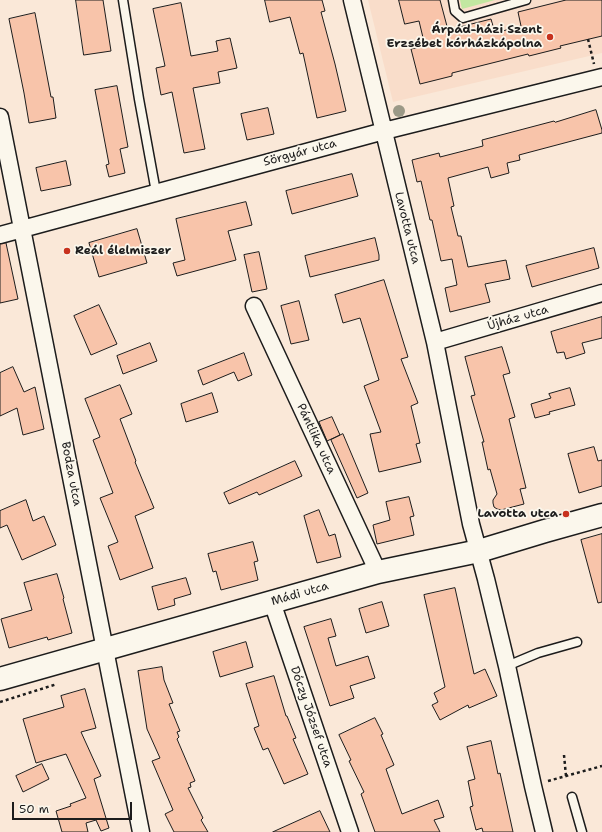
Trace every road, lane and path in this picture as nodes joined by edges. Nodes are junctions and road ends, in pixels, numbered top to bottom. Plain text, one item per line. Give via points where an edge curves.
1 (123, 0) edge
2 (352, 0) edge
3 (453, 0) edge
4 (526, 0) edge
5 (588, 39) dead end
6 (600, 78) edge
7 (0, 116) edge
8 (384, 131) junction
9 (156, 192) junction
10 (22, 229) junction
11 (0, 235) edge
12 (602, 293) edge
13 (254, 306) dead end
14 (435, 342) junction
15 (602, 515) edge
16 (479, 551) junction
17 (378, 572) junction
18 (272, 602) junction
19 (577, 642) dead end
20 (105, 650) junction
21 (507, 666) junction
22 (0, 679) edge
23 (58, 684) dead end
24 (0, 702) edge
25 (564, 755) dead end
26 (602, 766) edge
27 (566, 776) junction
28 (532, 786) junction
29 (572, 797) dead end
30 (142, 832) edge
31 (350, 832) edge
32 (544, 832) edge
33 (582, 832) edge

1 - 9 lane
2 - 8 street, Lavotta utca
3 - 4 lane via 455,11 463,18
5 - 6 path
6 - 8 street, Sörgyár utca
7 - 10 street, Bodza utca
8 - 9 street, Sörgyár utca
8 - 14 street, Lavotta utca
9 - 10 street, Sörgyár utca
10 - 11 street, Sörgyár utca
10 - 20 street, Bodza utca
12 - 14 street, Újház utca
13 - 17 street, Pántlika utca
14 - 16 street, Lavotta utca via 471,524
15 - 16 street, Mádi utca
16 - 17 street, Mádi utca
16 - 21 street, Lavotta utca
17 - 18 street, Mádi utca
18 - 20 street, Mádi utca
18 - 31 street, Dóczy József utca
19 - 21 lane via 538,653
20 - 22 street, Mádi utca
20 - 30 street, Bodza utca
21 - 28 street, Lavotta utca
23 - 24 path
25 - 27 path
26 - 27 path
27 - 28 path
28 - 32 street, Lavotta utca
29 - 33 lane

